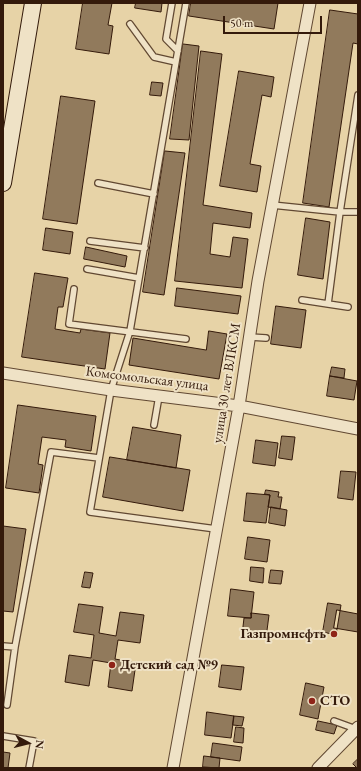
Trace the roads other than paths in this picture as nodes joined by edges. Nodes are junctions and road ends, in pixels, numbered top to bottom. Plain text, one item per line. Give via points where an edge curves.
1 (33, 3) edge
2 (172, 3) edge
3 (186, 3) edge
4 (310, 3) edge
5 (130, 24) dead end
6 (178, 51) junction
7 (176, 62) junction
8 (358, 95) edge
9 (3, 182) edge
10 (98, 183) dead end
11 (154, 194) junction
12 (272, 205) junction
13 (340, 212) junction
14 (358, 212) edge
15 (90, 241) dead end
16 (144, 248) junction
17 (87, 269) dead end
18 (139, 278) junction
19 (74, 289) dead end
20 (302, 300) dead end
21 (328, 304) junction
22 (348, 307) dead end
23 (130, 331) junction
24 (250, 337) junction
25 (266, 338) dead end
26 (186, 339) dead end
27 (3, 373) edge
28 (111, 390) junction
29 (159, 396) junction
30 (239, 406) junction
31 (154, 425) dead end
32 (358, 429) edge
33 (99, 458) junction
34 (216, 529) junction
35 (3, 646) edge
36 (15, 648) junction
37 (7, 705) dead end
38 (334, 721) dead end
39 (357, 728) edge
40 (3, 736) edge
41 (29, 768) edge
42 (173, 768) edge
43 (318, 768) edge

1 - 9 main road
2 - 6 lane via 166,39
3 - 6 lane
4 - 12 street, улица 30 лет ВЛКСМ
5 - 7 lane via 154,58
6 - 7 lane
7 - 11 lane
8 - 13 lane
10 - 11 lane
11 - 16 lane
12 - 13 lane
12 - 24 street, улица 30 лет ВЛКСМ
13 - 14 lane
13 - 21 lane
15 - 16 lane
16 - 18 lane
17 - 18 lane
18 - 23 lane
19 - 23 lane via 68,324
20 - 21 lane
21 - 22 lane
23 - 26 lane
23 - 28 lane
24 - 25 lane
24 - 30 street, улица 30 лет ВЛКСМ
27 - 28 street, Комсомольская улица
28 - 29 street, Комсомольская улица
28 - 33 lane
29 - 30 street, Комсомольская улица
29 - 31 lane
30 - 32 street, Комсомольская улица
30 - 34 street, улица 30 лет ВЛКСМ
33 - 34 lane via 90,512
33 - 36 lane via 51,452
34 - 42 street, улица 30 лет ВЛКСМ
35 - 36 lane
36 - 37 lane
38 - 39 lane
39 - 43 street
40 - 41 lane via 34,741

